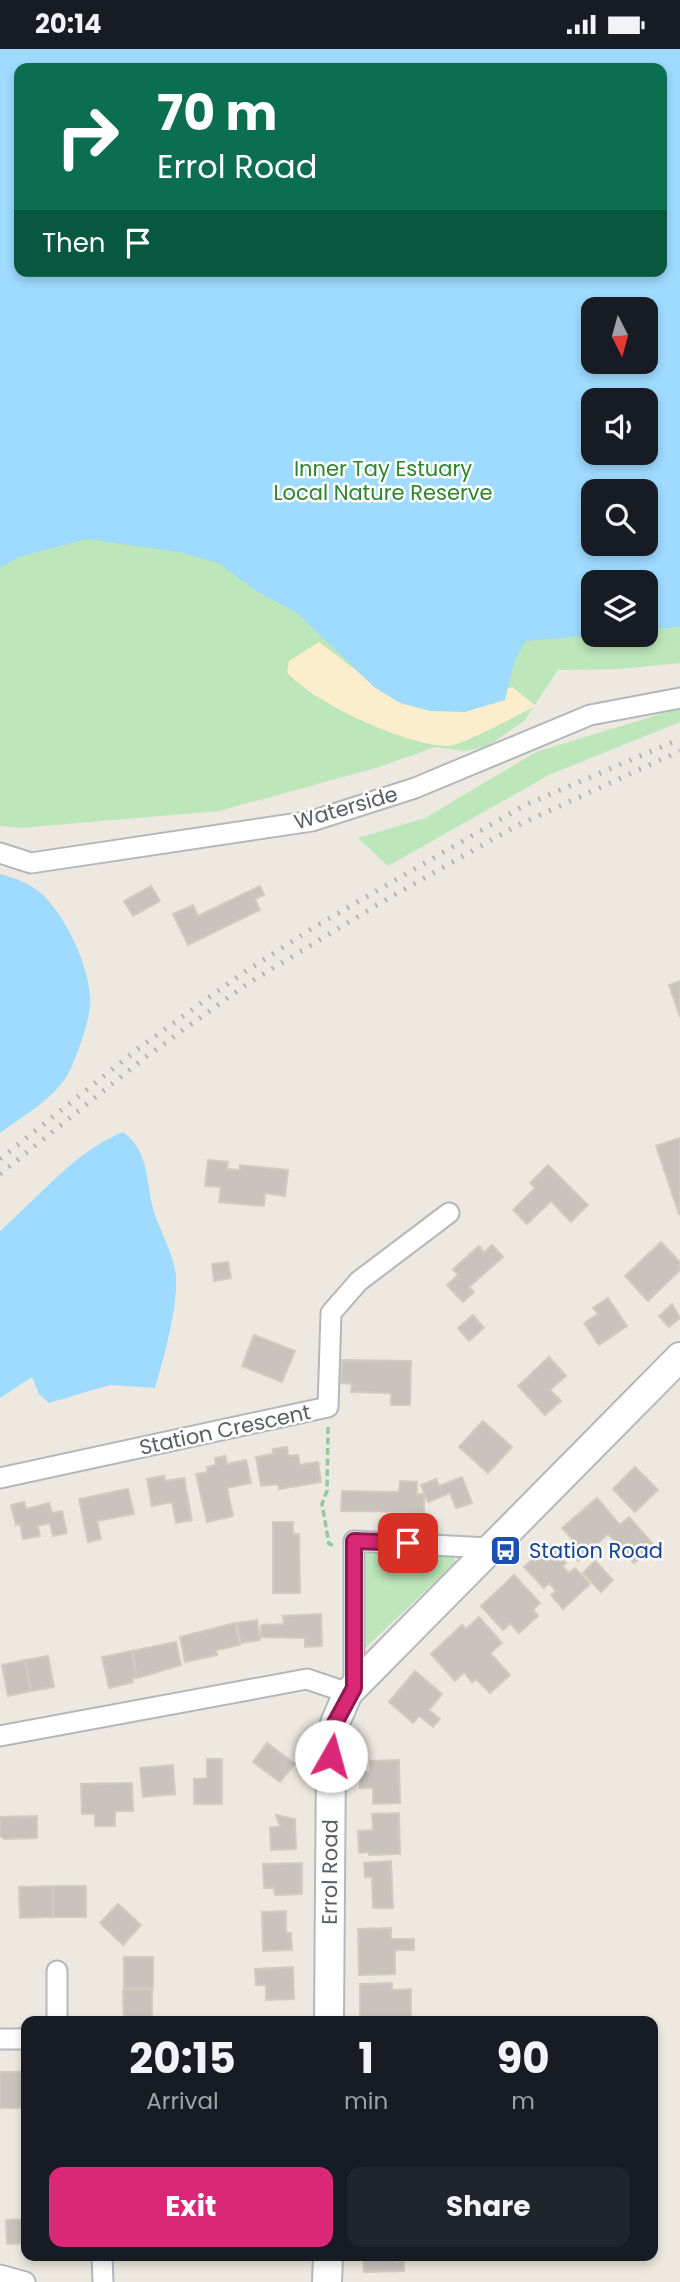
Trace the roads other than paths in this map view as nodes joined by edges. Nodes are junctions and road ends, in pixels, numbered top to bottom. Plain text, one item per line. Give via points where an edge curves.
1 (680, 698) edge
2 (0, 853) edge
3 (450, 1213) dead end
4 (680, 1357) edge
5 (0, 1478) edge
6 (489, 1548) junction
7 (351, 1691) junction
8 (0, 1736) edge
9 (57, 1971) dead end
10 (57, 2016) edge
11 (329, 2016) edge
12 (0, 2039) edge
13 (21, 2039) edge
14 (102, 2261) edge
15 (328, 2261) edge
16 (0, 2275) edge
17 (25, 2282) edge
18 (103, 2282) edge
19 (327, 2282) edge

1 - 2 street, Waterside via 590,715 415,788 312,821 31,863
3 - 5 street, Station Crescent via 359,1281 331,1313 328,1408
4 - 6 street, Errol Road
6 - 7 street, Errol Road
6 - 7 street, Errol Road via 354,1541
7 - 8 street via 307,1679
7 - 11 street, Errol Road via 335,1723 331,1756
9 - 10 street
12 - 13 street
14 - 18 street
15 - 19 street
16 - 17 street

